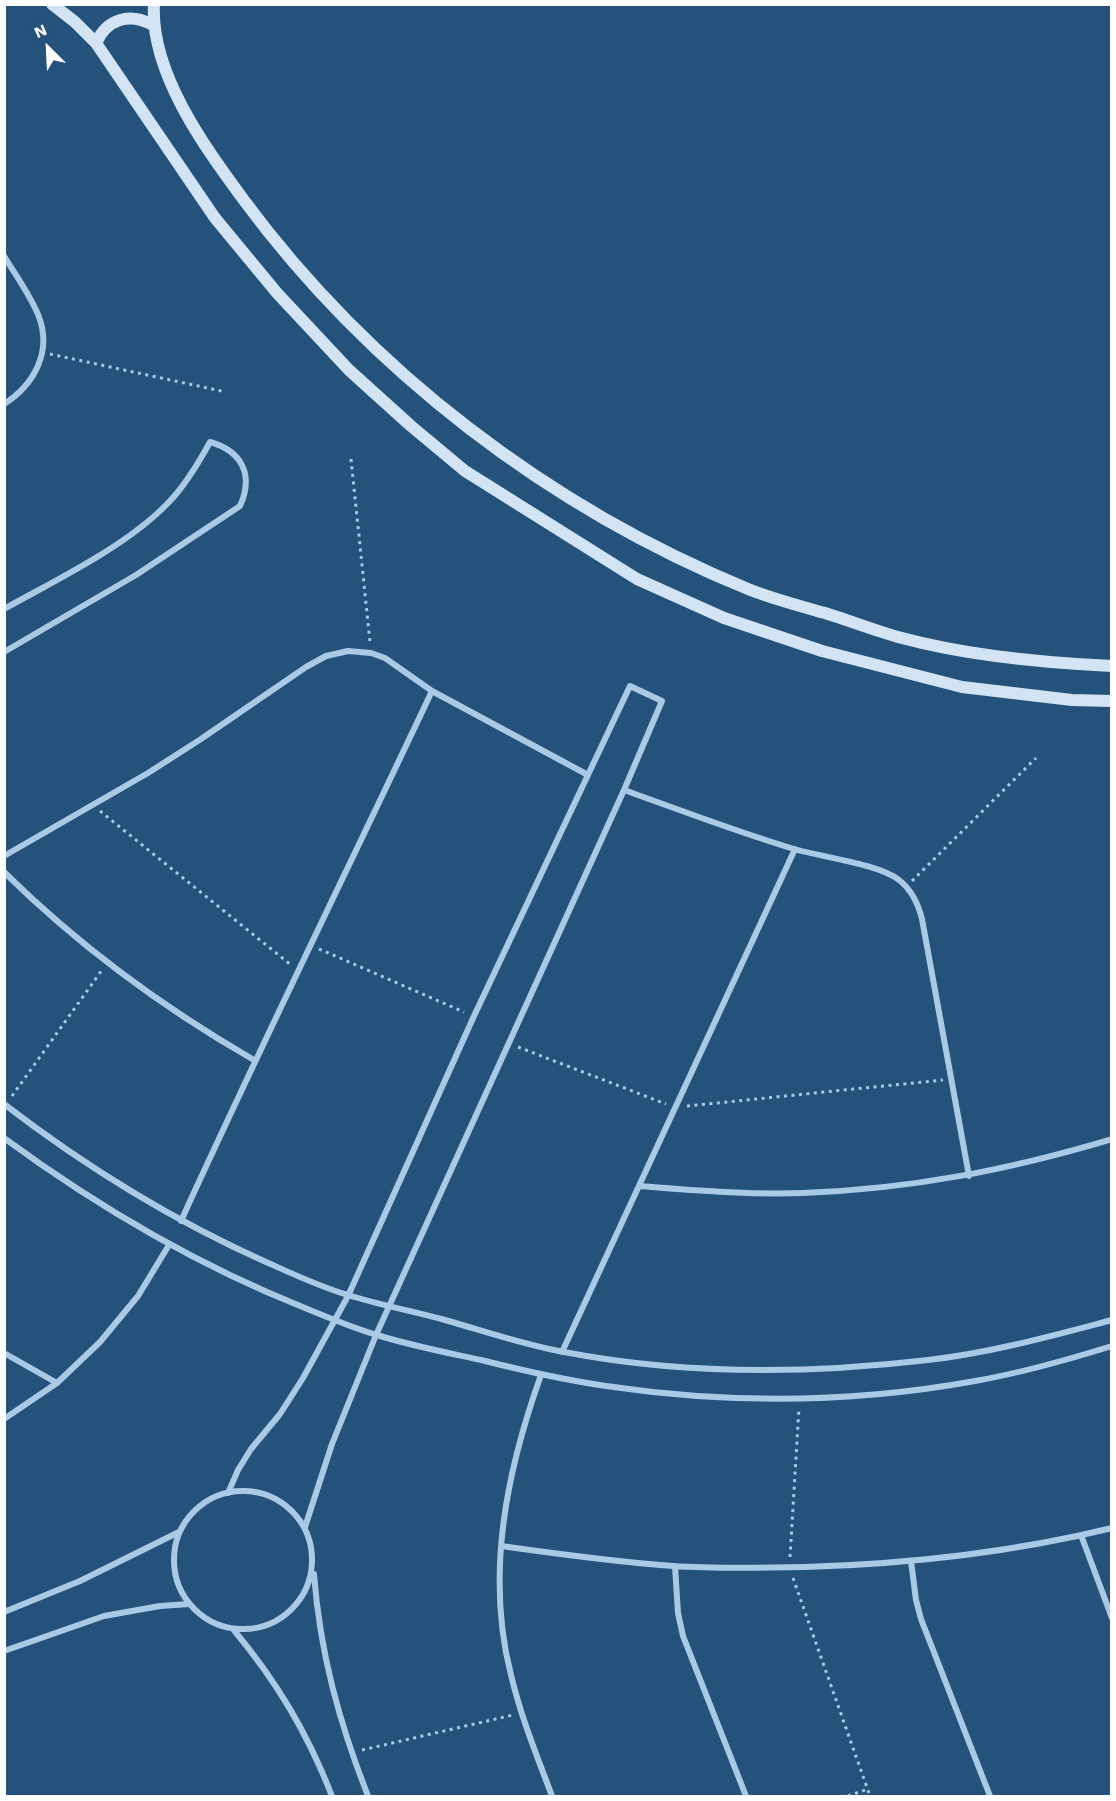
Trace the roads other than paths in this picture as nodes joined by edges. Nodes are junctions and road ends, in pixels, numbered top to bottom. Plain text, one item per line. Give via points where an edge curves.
1 (52, 4) edge
2 (154, 4) edge
3 (153, 25) junction
4 (96, 43) junction
5 (4, 256) edge
6 (4, 404) edge
7 (4, 609) edge
8 (4, 652) edge
9 (1112, 666) edge
10 (432, 691) junction
11 (1112, 701) edge
12 (588, 775) junction
13 (624, 790) junction
14 (795, 849) junction
15 (4, 856) edge
16 (4, 872) edge
17 (254, 1060) junction
18 (5, 1105) edge
19 (4, 1138) edge
20 (1112, 1139) edge
21 (969, 1176) junction
22 (639, 1186) junction
23 (181, 1221) junction
24 (169, 1245) junction
25 (348, 1296) junction
26 (390, 1305) junction
27 (334, 1320) junction
28 (1111, 1321) edge
29 (376, 1335) junction
30 (1112, 1346) edge
31 (562, 1352) junction
32 (4, 1353) edge
33 (542, 1375) junction
34 (57, 1383) junction
35 (4, 1419) edge
36 (228, 1493) junction
37 (305, 1527) junction
38 (1112, 1528) edge
39 (180, 1532) junction
40 (1081, 1535) junction
41 (501, 1546) junction
42 (911, 1561) junction
43 (313, 1564) junction
44 (675, 1566) junction
45 (189, 1604) junction
46 (4, 1612) edge
47 (1112, 1618) edge
48 (233, 1629) junction
49 (4, 1651) edge
50 (332, 1797) edge
51 (368, 1797) edge
52 (552, 1797) edge
53 (746, 1797) edge
54 (990, 1797) edge

1 - 4 street
2 - 3 street
3 - 4 street via 124,18 106,27
3 - 9 street via 172,85 216,162 286,254 411,380 535,476 655,546 751,591 904,638 1007,656
4 - 11 street via 215,218 277,293 349,370 465,471 637,579 724,618 822,651 962,687
5 - 6 street via 39,317 43,334 39,367 21,393
7 - 8 street via 135,531 168,504 210,442 221,445 239,460 246,483 240,506 136,575
10 - 12 street
10 - 15 street via 385,658 371,653 348,651 326,656 201,739
10 - 17 street
12 - 13 street via 630,686 662,701
12 - 25 street
13 - 14 street
13 - 26 street
14 - 21 street via 899,879 919,907
14 - 22 street
16 - 17 street via 107,964 174,1012
17 - 23 street
18 - 23 street via 120,1186
19 - 24 street via 89,1197
20 - 21 street
21 - 22 street via 883,1188 802,1193
22 - 31 street
23 - 25 street via 291,1274
24 - 27 street
24 - 34 street via 138,1296 100,1342
25 - 26 street
25 - 27 street
26 - 29 street
26 - 31 street
27 - 29 street
27 - 36 street via 292,1396 251,1449
28 - 31 street via 1025,1343 929,1360 827,1368 730,1370 627,1362
29 - 33 street
29 - 37 street via 332,1444
30 - 33 street via 975,1381 886,1393 799,1398 669,1394
32 - 34 street
33 - 41 street via 514,1462
34 - 35 street
36 - 37 street via 254,1491 278,1500
36 - 39 street via 194,1511
37 - 43 street
38 - 40 street
39 - 45 street via 174,1550 174,1570
39 - 46 street via 80,1581
40 - 42 street via 966,1556
40 - 47 street
41 - 44 street
41 - 52 street via 503,1631 510,1673
42 - 44 street via 789,1568
42 - 54 street via 921,1619
43 - 48 street via 307,1589 282,1618 258,1628
43 - 51 street via 325,1660 350,1752
44 - 53 street via 683,1636
45 - 48 street via 208,1621
45 - 49 street via 104,1616
48 - 50 street via 289,1705

